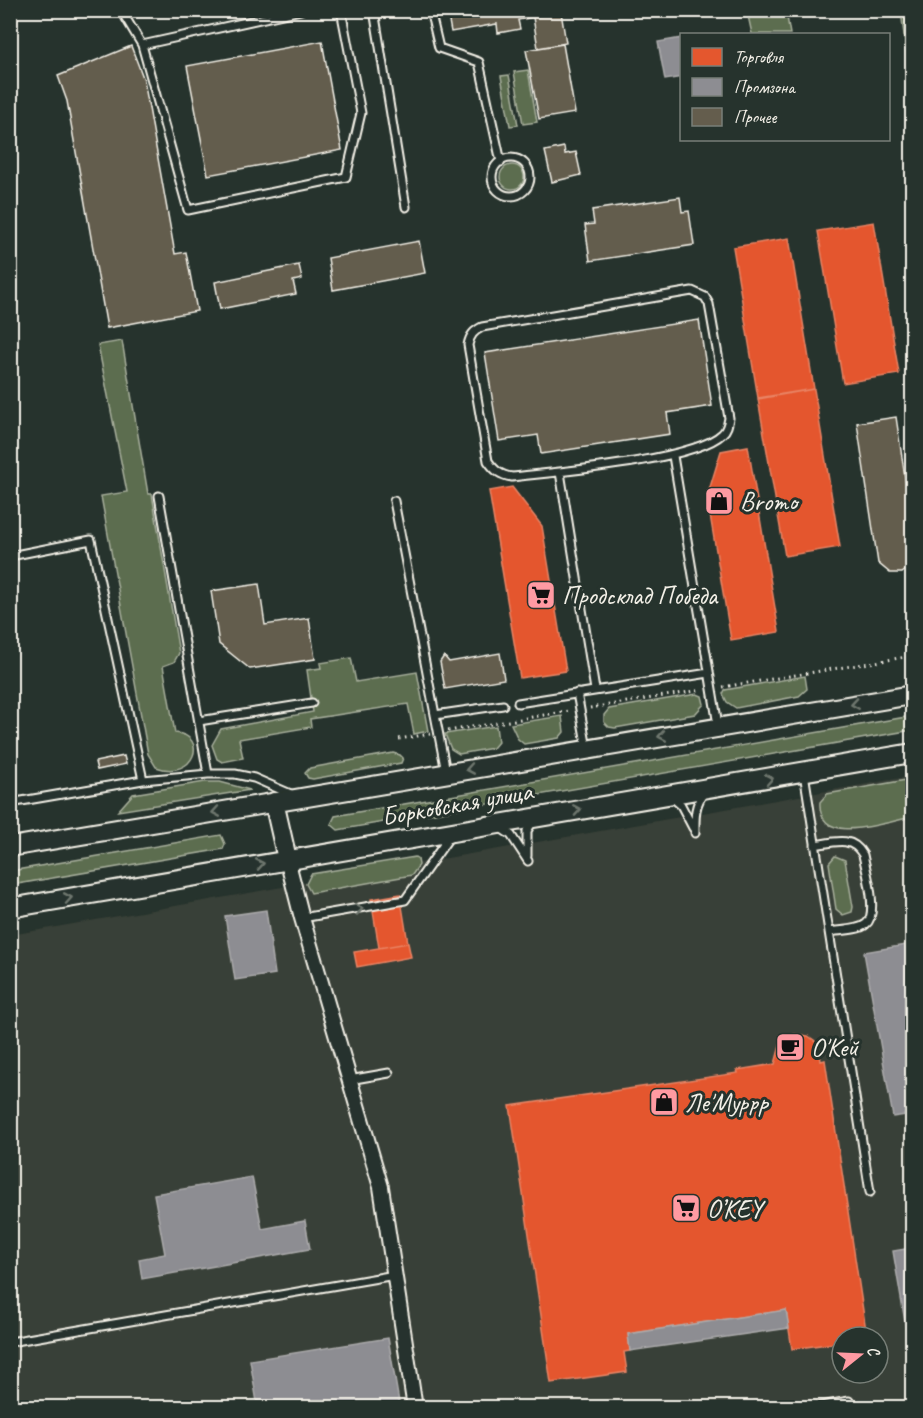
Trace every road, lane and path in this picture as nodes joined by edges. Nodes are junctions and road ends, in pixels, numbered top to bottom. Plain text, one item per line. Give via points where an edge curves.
1 (22, 10) edge
2 (121, 10) edge
3 (301, 10) edge
4 (341, 10) edge
5 (374, 10) edge
6 (430, 10) edge
7 (10, 15) edge
8 (142, 45) junction
9 (501, 162) junction
10 (406, 207) dead end
11 (674, 456) junction
12 (560, 472) junction
13 (159, 496) dead end
14 (394, 501) dead end
15 (10, 556) edge
16 (912, 657) edge
17 (709, 673) junction
18 (712, 688) junction
19 (595, 690) junction
20 (577, 693) junction
21 (912, 695) edge
22 (312, 703) dead end
23 (518, 703) dead end
24 (503, 705) dead end
25 (580, 710) junction
26 (435, 715) junction
27 (199, 721) junction
28 (718, 726) junction
29 (438, 733) junction
30 (399, 739) dead end
31 (587, 749) junction
32 (912, 753) edge
33 (446, 773) junction
34 (804, 773) junction
35 (208, 774) junction
36 (143, 780) junction
37 (706, 790) junction
38 (670, 796) junction
39 (299, 798) junction
40 (274, 802) junction
41 (10, 803) edge
42 (542, 815) junction
43 (487, 824) junction
44 (454, 830) junction
45 (815, 845) junction
46 (10, 847) edge
47 (287, 859) junction
48 (10, 908) edge
49 (302, 918) junction
50 (829, 932) junction
51 (389, 1073) dead end
52 (349, 1080) junction
53 (870, 1192) dead end
54 (394, 1275) junction
55 (10, 1342) edge
56 (849, 1401) dead end
57 (415, 1407) edge
58 (810, 1407) edge

1 - 7 path
2 - 8 lane
3 - 8 lane
4 - 8 lane via 361,113 346,177 188,210
5 - 10 lane
6 - 9 lane via 438,48 478,62
9 - 9 lane via 492,175 495,188 510,196 520,193 528,184 527,167 518,159
11 - 12 lane
11 - 12 lane via 722,435 729,418 709,304 705,297 692,291 482,327 470,336 468,345 488,461 501,475 512,477
11 - 17 lane
12 - 19 lane
13 - 27 lane
14 - 26 lane
15 - 36 lane via 91,540
16 - 18 path
17 - 18 lane
17 - 19 lane
18 - 25 path
18 - 28 lane
19 - 20 lane
20 - 23 lane
20 - 25 lane
21 -> 28 main road, Борковская улица
22 - 27 lane
24 - 26 lane
25 - 29 path
25 - 31 lane
26 - 29 lane
27 - 35 lane
28 -> 31 main road, Борковская улица
29 - 30 path
29 - 33 lane
31 -> 33 main road, Борковская улица
32 - 34 main road, Борковская улица
33 - 39 main road, Борковская улица
37 -> 34 main road, Борковская улица
34 - 45 lane
35 - 36 lane
35 - 39 lane via 254,778
36 - 41 lane
37 - 38 main road, Борковская улица
37 - 38 lane via 694,816 695,833 681,806
42 -> 38 main road, Борковская улица
39 - 40 main road, Борковская улица
40 -> 46 main road, Борковская улица
40 - 47 main road
42 - 43 main road, Борковская улица
42 - 43 lane via 527,831 528,861 511,835
43 - 44 main road, Борковская улица
44 - 47 main road, Борковская улица
49 -> 44 lane via 405,900
45 - 50 lane
45 - 50 lane via 846,841 858,847 863,855 873,913 860,928
48 -> 47 main road, Борковская улица
47 - 49 street
49 - 52 street
50 - 53 lane
51 - 52 lane
52 - 54 street via 381,1187
54 - 55 lane
54 - 57 street
56 - 58 lane

